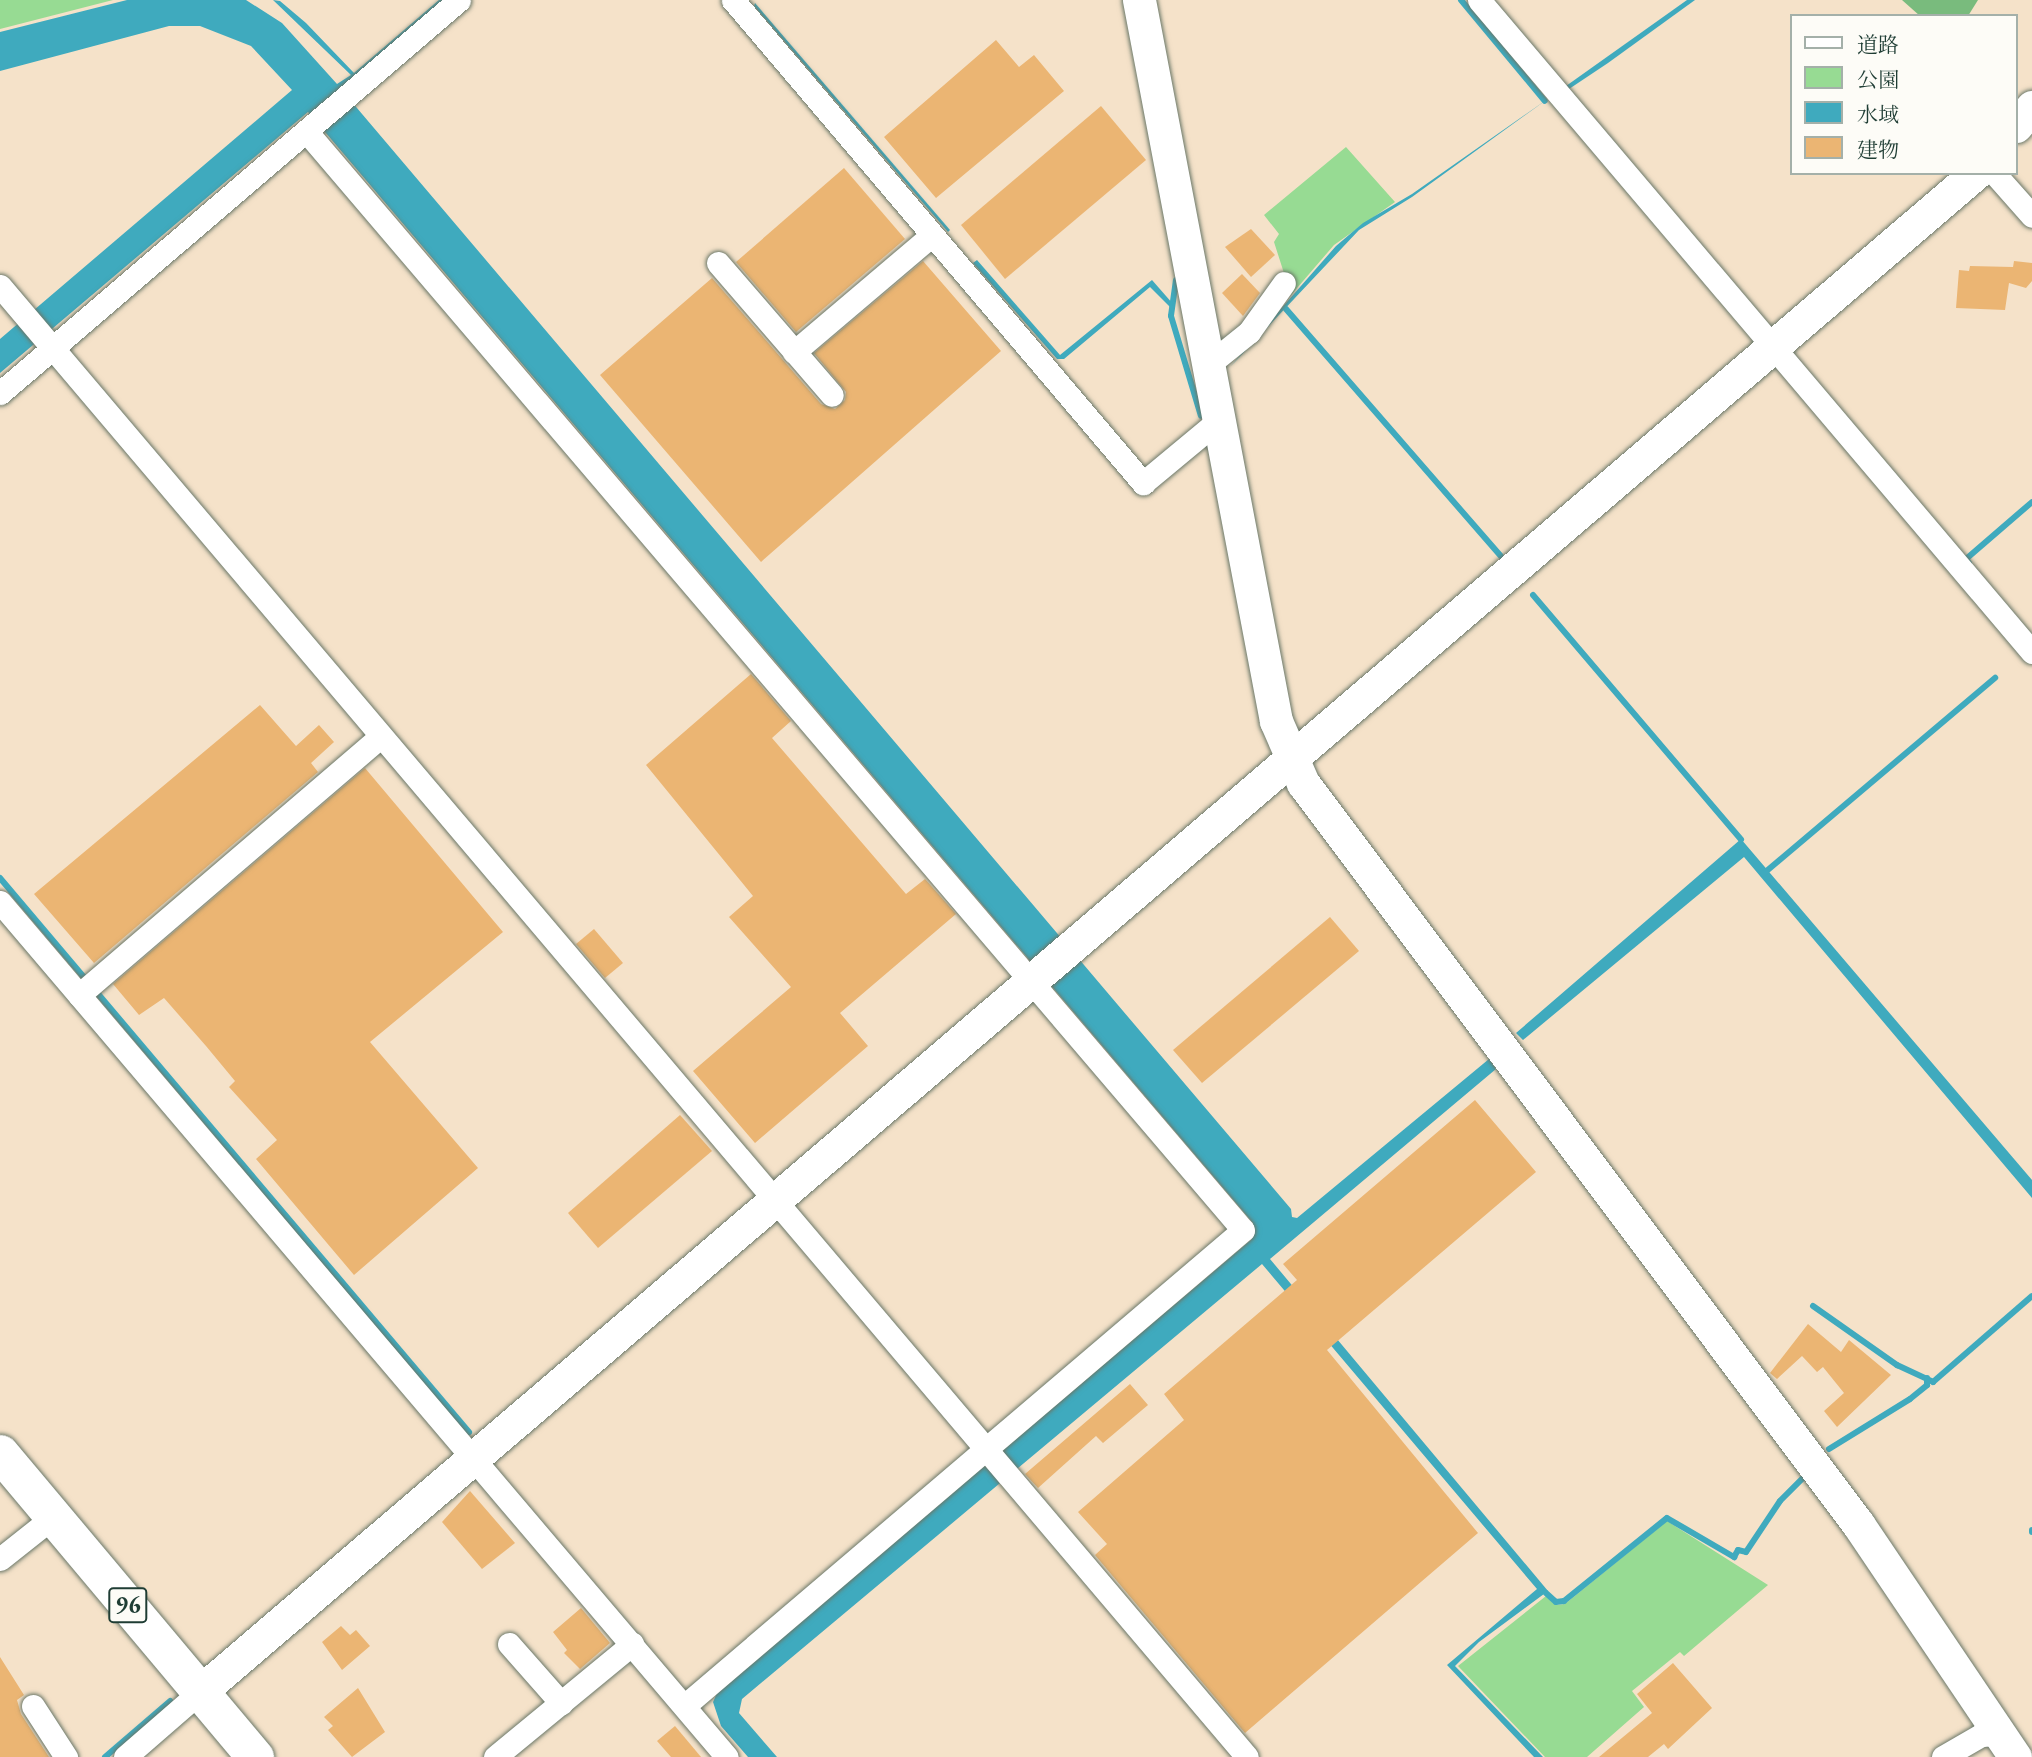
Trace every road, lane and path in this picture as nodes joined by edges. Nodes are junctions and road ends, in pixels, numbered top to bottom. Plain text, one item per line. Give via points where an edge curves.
1 (459, 0) edge
2 (733, 0) edge
3 (1139, 0) edge
4 (1479, 0) edge
5 (2032, 107) edge
6 (2018, 124) edge
7 (306, 131) junction
8 (1974, 175) edge
9 (1996, 175) edge
10 (2032, 216) edge
11 (932, 235) junction
12 (718, 263) dead end
13 (1284, 283) dead end
14 (0, 286) edge
15 (52, 348) junction
16 (1774, 350) junction
17 (794, 352) junction
18 (1208, 365) junction
19 (0, 393) edge
20 (832, 396) dead end
21 (1219, 420) junction
22 (2032, 652) edge
23 (380, 737) junction
24 (1292, 759) junction
25 (0, 902) edge
26 (1036, 978) junction
27 (79, 995) junction
28 (775, 1199) junction
29 (986, 1449) junction
30 (0, 1454) edge
31 (472, 1455) junction
32 (53, 1517) junction
33 (0, 1559) edge
34 (509, 1644) dead end
35 (632, 1644) junction
36 (201, 1691) junction
37 (561, 1703) junction
38 (33, 1706) dead end
39 (684, 1706) junction
40 (2007, 1746) edge
41 (66, 1757) edge
42 (125, 1757) edge
43 (255, 1757) edge
44 (495, 1757) edge
45 (727, 1757) edge
46 (1247, 1757) edge
47 (1943, 1757) edge

1 - 7 street
2 - 11 street
3 - 18 street
4 - 16 street
5 - 6 street
7 - 15 street
7 - 26 street
8 - 16 street
9 - 10 street
11 - 17 street
11 - 21 street via 1143,483
12 - 17 street
13 - 18 street via 1249,332
14 - 15 street
15 - 19 street
15 - 23 street
16 - 22 street
16 - 24 street
17 - 20 street
18 - 21 street
21 - 24 street via 1276,721
23 - 27 street
23 - 28 street
24 - 26 street
24 - 40 street via 1317,804 1858,1524
25 - 27 street
26 - 28 street
26 - 29 street via 1243,1230
27 - 31 street
28 - 29 street
28 - 31 street
29 - 39 street
29 - 46 street
30 - 32 main road, 96
31 - 35 street
31 - 36 street
32 - 33 street
32 - 36 main road, 96
34 - 37 street
35 - 37 street
35 - 39 street
36 - 42 street
36 - 43 main road, 96
37 - 44 street
38 - 41 street
39 - 45 street
40 - 47 street via 1981,1735

